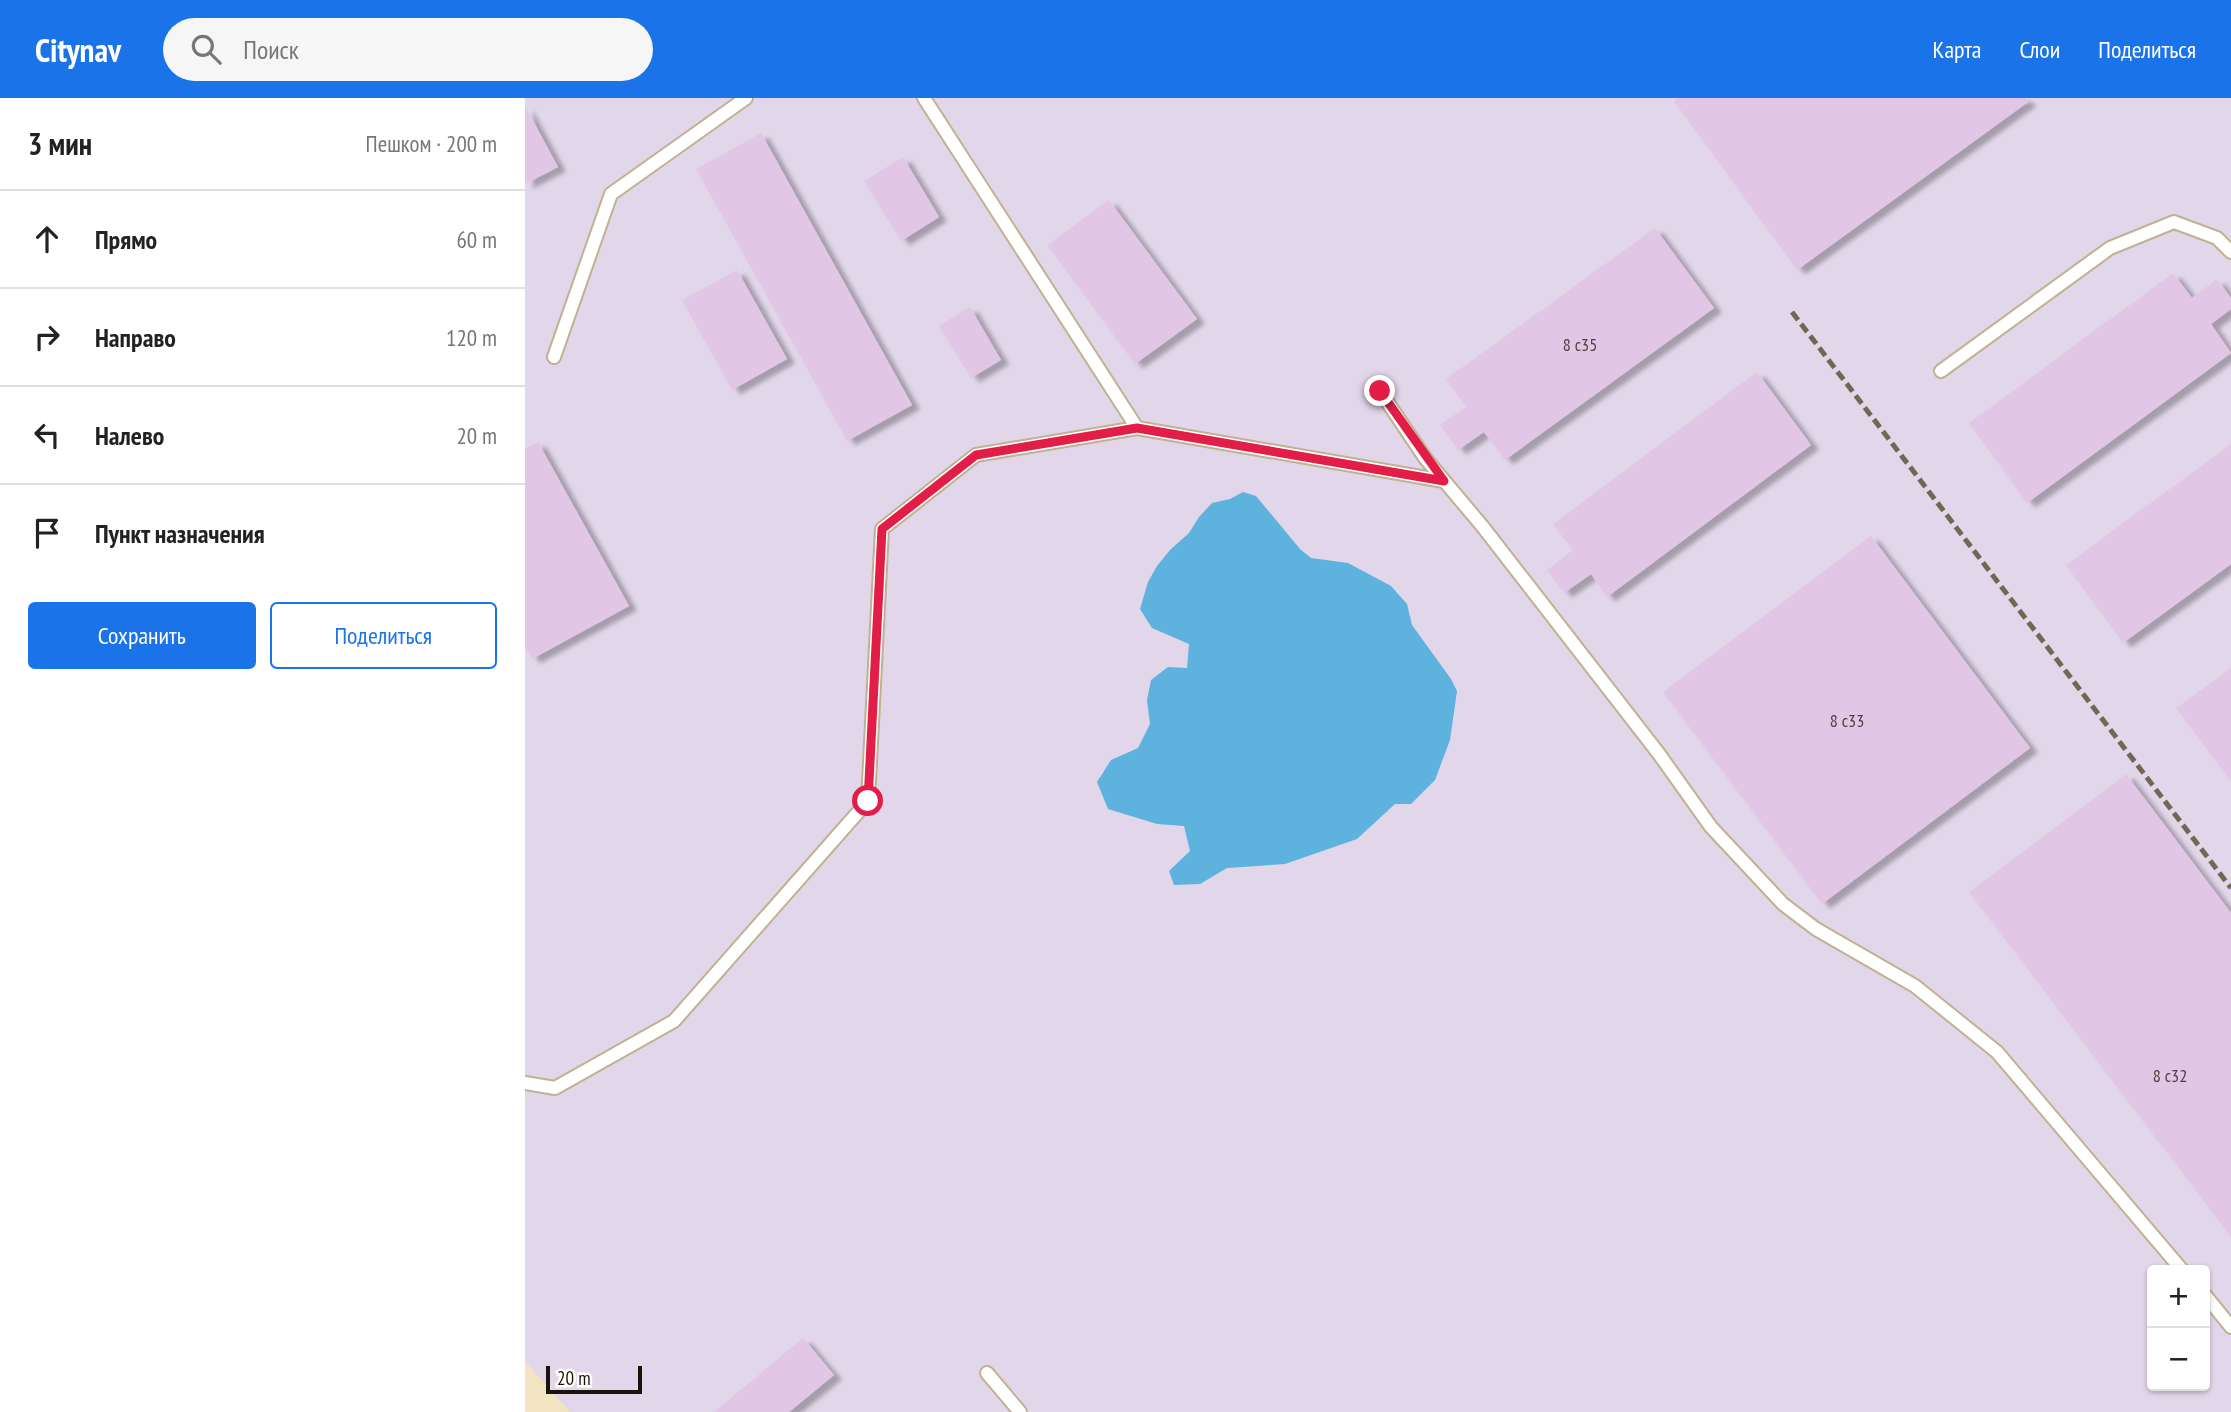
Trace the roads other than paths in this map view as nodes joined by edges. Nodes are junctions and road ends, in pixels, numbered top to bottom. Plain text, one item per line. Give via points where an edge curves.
1 (746, 98) edge
2 (924, 98) edge
3 (2231, 252) edge
4 (554, 357) dead end
5 (1941, 371) dead end
6 (1380, 391) dead end
7 (1137, 428) junction
8 (1444, 481) junction
9 (525, 1083) edge
10 (2178, 1265) edge
11 (2210, 1301) edge
12 (2231, 1327) edge
13 (987, 1373) dead end
14 (1020, 1412) edge

1 - 4 lane via 611,194
2 - 7 lane
3 - 5 lane via 2217,238 2174,222 2110,248
6 - 8 lane
7 - 8 lane
7 - 9 lane via 976,455 882,529 868,801 674,1021 555,1088
8 - 10 lane via 1711,827 1783,904 1816,929 1915,986 1997,1052
11 - 12 lane
13 - 14 lane

